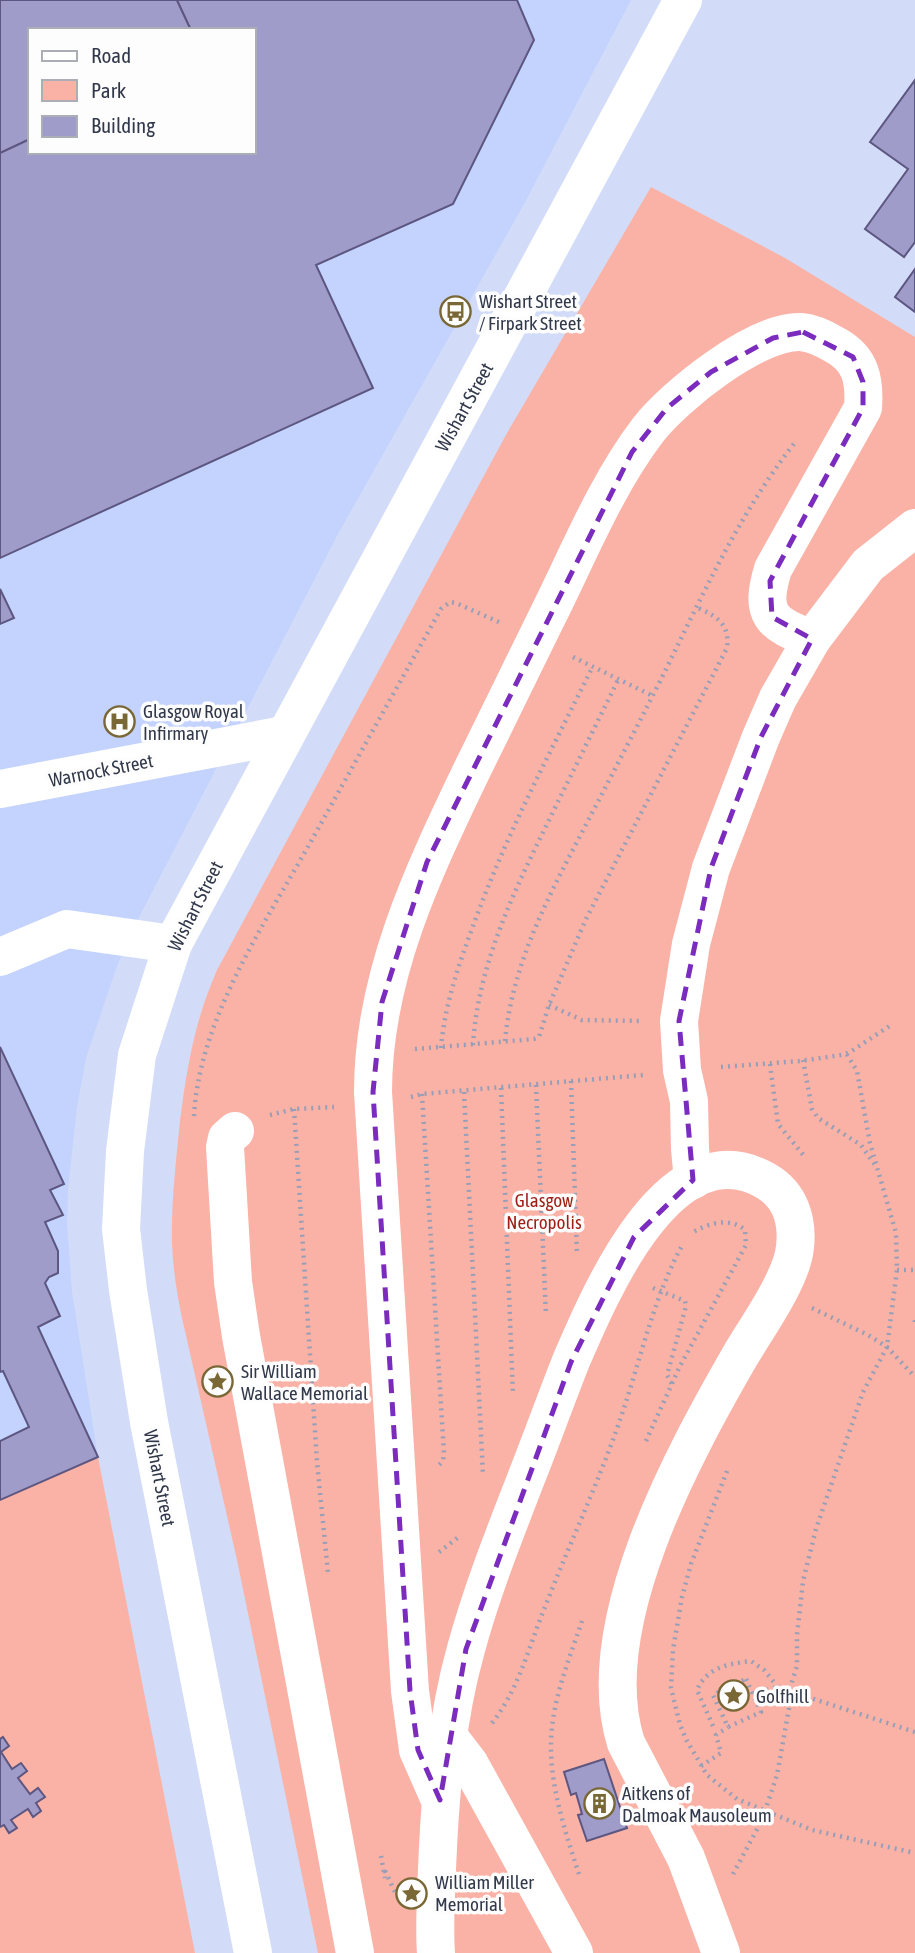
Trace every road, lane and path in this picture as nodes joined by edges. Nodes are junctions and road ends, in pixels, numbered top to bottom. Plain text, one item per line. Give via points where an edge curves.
1 (683, 0) edge
2 (798, 438) dead end
3 (915, 528) edge
4 (696, 607) junction
5 (512, 628) dead end
6 (811, 639) junction
7 (586, 663) dead end
8 (593, 666) junction
9 (619, 678) junction
10 (653, 696) junction
11 (284, 735) junction
12 (0, 789) edge
13 (173, 944) junction
14 (0, 957) edge
15 (549, 1005) junction
16 (679, 1021) junction
17 (891, 1025) dead end
18 (505, 1041) junction
19 (473, 1045) junction
20 (441, 1048) junction
21 (419, 1049) dead end
22 (846, 1054) junction
23 (803, 1060) junction
24 (770, 1063) junction
25 (716, 1067) dead end
26 (610, 1079) dead end
27 (571, 1081) junction
28 (536, 1085) junction
29 (501, 1088) junction
30 (464, 1091) junction
31 (334, 1107) dead end
32 (194, 1125) dead end
33 (235, 1132) dead end
34 (813, 1165) dead end
35 (877, 1169) junction
36 (693, 1180) junction
37 (577, 1266) dead end
38 (897, 1270) junction
39 (915, 1270) edge
40 (654, 1286) dead end
41 (663, 1291) junction
42 (807, 1306) dead end
43 (546, 1317) dead end
44 (887, 1348) junction
45 (915, 1377) edge
46 (714, 1401) junction
47 (514, 1409) dead end
48 (444, 1454) dead end
49 (729, 1466) dead end
50 (483, 1483) dead end
51 (328, 1576) dead end
52 (777, 1687) junction
53 (789, 1690) junction
54 (752, 1694) junction
55 (713, 1726) dead end
56 (728, 1727) junction
57 (915, 1732) edge
58 (456, 1745) junction
59 (701, 1766) junction
60 (440, 1800) junction
61 (765, 1810) junction
62 (915, 1853) edge
63 (381, 1856) dead end
64 (733, 1875) dead end
65 (386, 1891) dead end
66 (440, 1948) edge
67 (723, 1951) edge
68 (253, 1953) edge
69 (355, 1953) edge
70 (574, 1953) edge

1 - 11 street, Wishart Street
2 - 4 path via 747,511
3 - 6 street via 868,565
4 - 10 path
4 - 15 path via 718,616 725,625 727,648 586,919
5 - 32 path via 456,603 441,609 255,939 216,1024 198,1085
6 - 16 street via 778,698 711,868 691,944
6 - 60 street via 785,629 772,617 770,581 863,408 864,395 853,357 827,340 803,332 773,338 711,372 667,408 632,452 427,862 382,1002 373,1093 410,1691 418,1750
7 - 8 path
8 - 9 path
8 - 20 path via 491,879 455,977
9 - 10 path
9 - 19 path via 499,928
10 - 18 path via 534,929 513,987
11 - 12 street, Warnock Street
11 - 13 street, Wishart Street
13 - 14 street via 67,929
13 - 68 street, Wishart Street via 136,1055 121,1229 149,1422
15 - 16 path via 582,1020
15 - 18 path via 539,1037
16 - 36 street
17 - 22 path
18 - 19 path
19 - 20 path
20 - 21 path
22 - 23 path
22 - 35 path via 857,1071
23 - 24 path
23 - 35 path via 812,1110 860,1145
24 - 25 path
24 - 34 path via 778,1124
26 - 27 path
27 - 28 path
27 - 37 path
28 - 29 path
28 - 43 path
29 - 30 path
29 - 47 path
30 - 48 path via 422,1094
30 - 50 path
31 - 51 path via 294,1109
33 - 69 street via 225,1147 233,1282
35 - 38 path via 896,1233
36 - 46 street via 734,1171 762,1178 786,1198 795,1226 790,1269
36 - 58 street via 663,1204 634,1237 603,1290 571,1362 485,1587 463,1662
38 - 39 path
38 - 44 path
40 - 41 path
41 - 46 path via 682,1298 686,1306 668,1380
41 - 58 path via 618,1428 520,1673 498,1716 481,1736
42 - 44 path
44 - 45 path
44 - 53 path via 863,1392 816,1529 803,1581 797,1665
46 - 67 street via 679,1472 637,1577 621,1640 617,1683 626,1742 686,1858
49 - 59 path via 691,1564 671,1669 680,1725
52 - 53 path
52 - 54 path
52 - 55 path via 751,1661 726,1664 703,1676 697,1690
53 - 57 path
53 - 61 path via 777,1775
54 - 56 path via 761,1712
54 - 56 path via 746,1679 713,1695
56 - 59 path via 716,1735 721,1753
58 - 60 street
58 - 70 street
59 - 61 path via 737,1799
60 - 66 street
61 - 62 path via 812,1830
61 - 64 path
63 - 65 path

